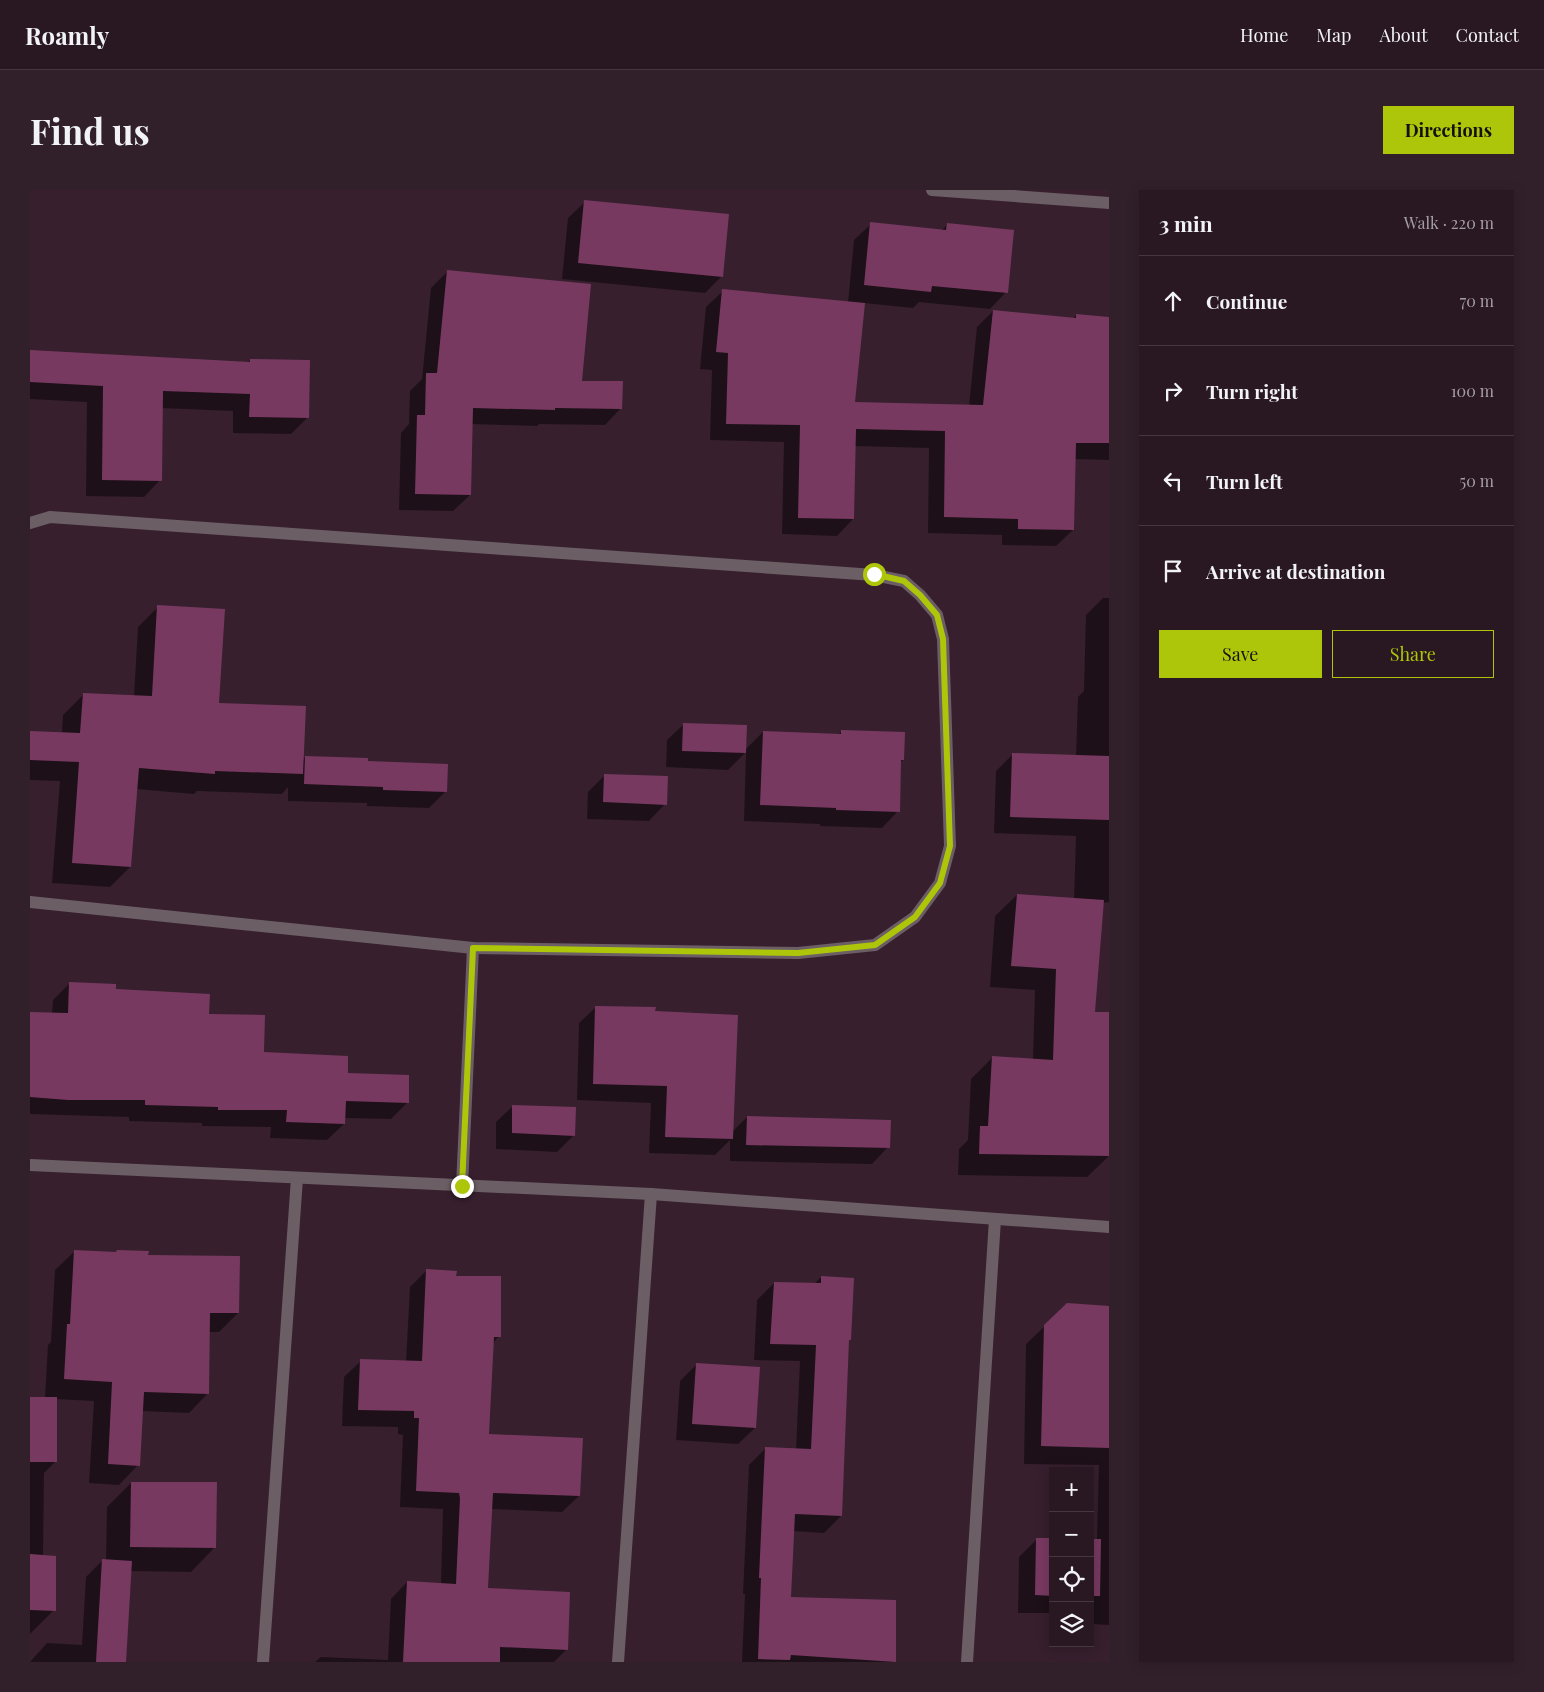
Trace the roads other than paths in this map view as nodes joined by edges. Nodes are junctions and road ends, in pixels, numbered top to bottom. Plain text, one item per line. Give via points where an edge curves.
1 (932, 190) edge
2 (1109, 203) edge
3 (30, 523) edge
4 (30, 902) edge
5 (473, 948) junction
6 (30, 1165) edge
7 (296, 1178) junction
8 (462, 1186) junction
9 (651, 1194) junction
10 (994, 1219) junction
11 (1109, 1227) edge
12 (263, 1662) edge
13 (618, 1662) edge
14 (967, 1662) edge

1 - 2 street
3 - 5 street via 50,517 874,574 904,581 937,615 943,639 950,846 940,883 915,917 875,945 798,953
4 - 5 street
5 - 8 street
6 - 7 street
7 - 8 street
7 - 12 street
8 - 9 street
9 - 10 street
9 - 13 street
10 - 11 street
10 - 14 street

